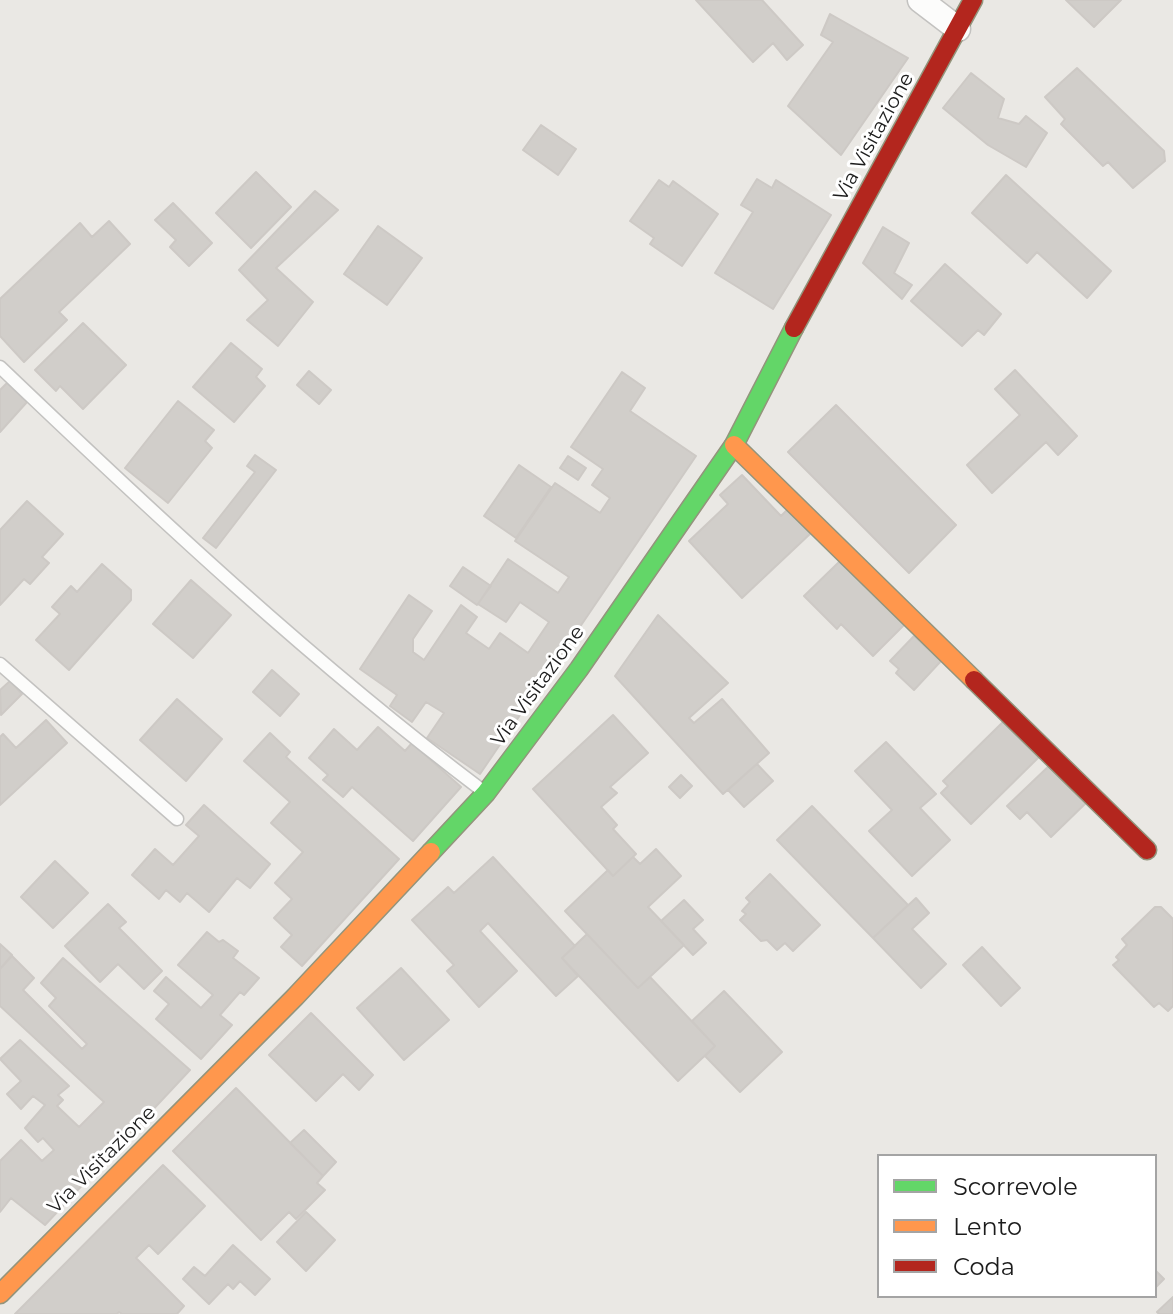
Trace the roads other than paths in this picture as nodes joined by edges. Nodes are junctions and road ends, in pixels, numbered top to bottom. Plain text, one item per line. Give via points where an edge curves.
1 (920, 0) edge
2 (973, 0) edge
3 (958, 29) junction
4 (0, 367) edge
5 (734, 445) junction
6 (0, 664) edge
7 (486, 793) junction
8 (177, 819) dead end
9 (1147, 850) dead end
10 (0, 1294) edge

1 - 3 street
2 - 3 street, Via Visitazione
3 - 5 street, Via Visitazione
4 - 7 lane via 291,635
5 - 7 street, Via Visitazione
5 - 9 street
6 - 8 lane
7 - 10 street, Via Visitazione via 295,997

